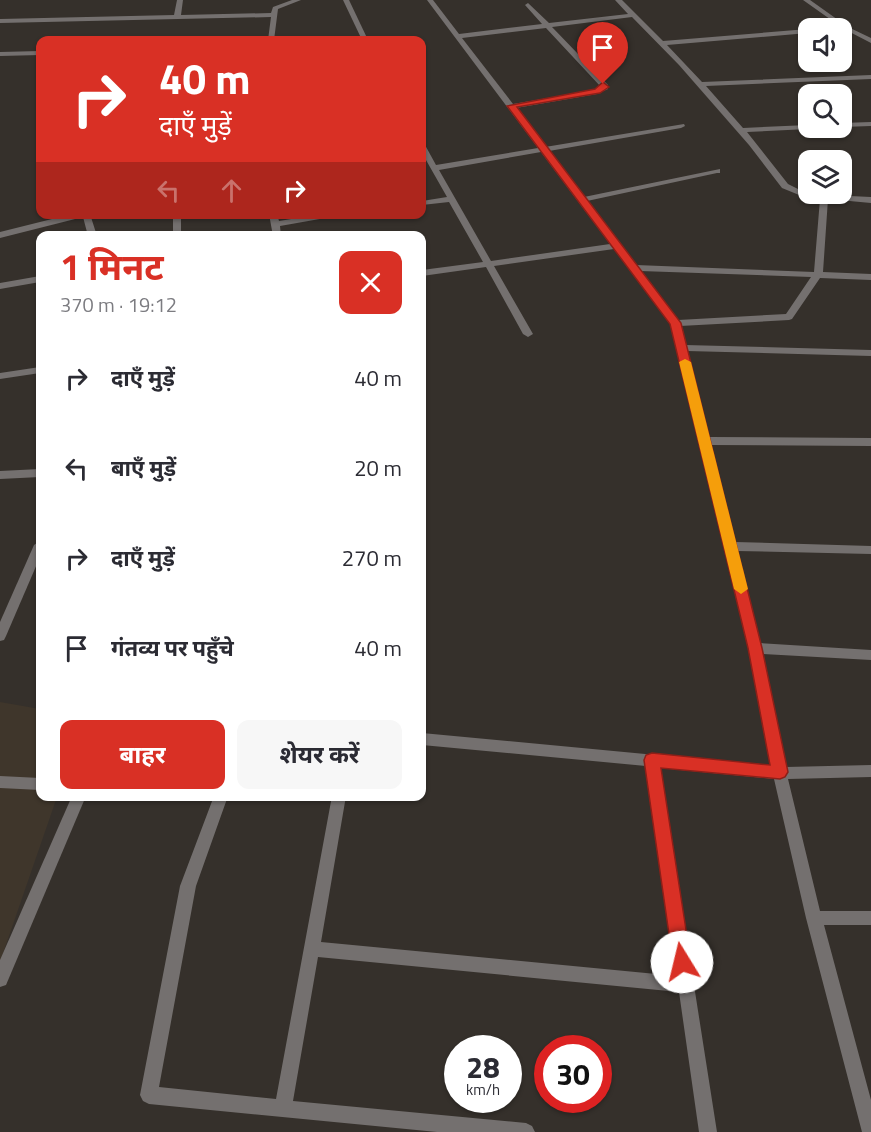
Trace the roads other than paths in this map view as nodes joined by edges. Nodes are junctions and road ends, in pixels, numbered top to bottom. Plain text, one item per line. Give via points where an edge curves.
1 (180, 0) edge
2 (298, 0) edge
3 (346, 0) edge
4 (430, 0) edge
5 (618, 0) edge
6 (806, 0) edge
7 (528, 4) dead end
8 (273, 15) junction
9 (633, 15) junction
10 (177, 17) junction
11 (830, 18) edge
12 (0, 21) edge
13 (548, 24) junction
14 (798, 32) edge
15 (852, 32) edge
16 (271, 36) edge
17 (363, 36) edge
18 (460, 36) junction
19 (871, 41) edge
20 (662, 43) junction
21 (36, 53) edge
22 (0, 54) edge
23 (871, 77) edge
24 (701, 84) junction
25 (512, 106) junction
26 (871, 124) edge
27 (852, 125) edge
28 (681, 126) dead end
29 (798, 127) edge
30 (740, 129) junction
31 (544, 149) junction
32 (426, 154) edge
33 (434, 168) junction
34 (717, 171) dead end
35 (798, 192) edge
36 (852, 198) edge
37 (452, 199) junction
38 (581, 200) junction
39 (871, 200) edge
40 (426, 203) edge
41 (823, 204) edge
42 (66, 219) edge
43 (273, 219) edge
44 (312, 219) edge
45 (274, 225) junction
46 (276, 231) edge
47 (0, 235) edge
48 (615, 246) junction
49 (489, 264) junction
50 (634, 268) junction
51 (426, 272) edge
52 (818, 274) junction
53 (871, 277) edge
54 (36, 280) edge
55 (0, 286) edge
56 (675, 323) junction
57 (528, 334) dead end
58 (681, 348) junction
59 (871, 353) edge
60 (36, 371) edge
61 (0, 376) edge
62 (705, 441) junction
63 (871, 442) edge
64 (36, 473) edge
65 (0, 475) edge
66 (730, 546) junction
67 (871, 550) edge
68 (36, 554) edge
69 (0, 636) edge
70 (755, 648) junction
71 (871, 655) edge
72 (426, 739) edge
73 (652, 760) junction
74 (871, 771) edge
75 (780, 772) junction
76 (0, 782) edge
77 (36, 784) edge
78 (77, 801) edge
79 (219, 801) edge
80 (338, 801) edge
81 (814, 918) junction
82 (871, 918) edge
83 (312, 949) junction
84 (0, 979) edge
85 (686, 985) junction
86 (283, 1109) junction
87 (869, 1114) edge
88 (526, 1132) edge
89 (708, 1132) edge
90 (871, 1132) edge

1 - 10 street
2 - 8 street via 275,8
3 - 17 street
4 - 18 street
5 - 9 street
6 - 11 street
7 - 13 street
8 - 10 street
8 - 16 street
9 - 13 street
9 - 20 street
10 - 12 street
13 - 18 street
13 - 25 street via 605,87 597,92
14 - 20 street
15 - 19 street
18 - 25 street
20 - 24 street
21 - 22 street
23 - 24 street
24 - 30 street
25 - 31 street
26 - 27 street
28 - 31 street
29 - 30 street
30 - 35 street via 785,186
31 - 33 street
31 - 38 street
32 - 33 street
33 - 37 street
34 - 38 street
36 - 39 street
37 - 40 street
37 - 49 street
38 - 48 street
41 - 52 street
42 - 47 street
43 - 45 street
44 - 45 street
45 - 46 street
48 - 49 street
48 - 50 street
49 - 51 street
49 - 57 street
50 - 52 street
50 - 56 street
52 - 53 street
52 - 56 street via 789,317
54 - 55 street
56 - 58 street
58 - 59 street
58 - 62 street
60 - 61 street
62 - 63 street
62 - 66 street
64 - 65 street
66 - 67 street
66 - 70 street
68 - 69 street
70 - 71 street
70 - 75 street
72 - 73 street
73 - 75 street
73 - 85 street
74 - 75 street
75 - 81 street
76 - 77 street
78 - 84 street
79 - 86 street via 189,886 148,1095
80 - 83 street
81 - 82 street
81 - 87 street
83 - 85 street
83 - 86 street
85 - 89 street
86 - 88 street
87 - 90 street

